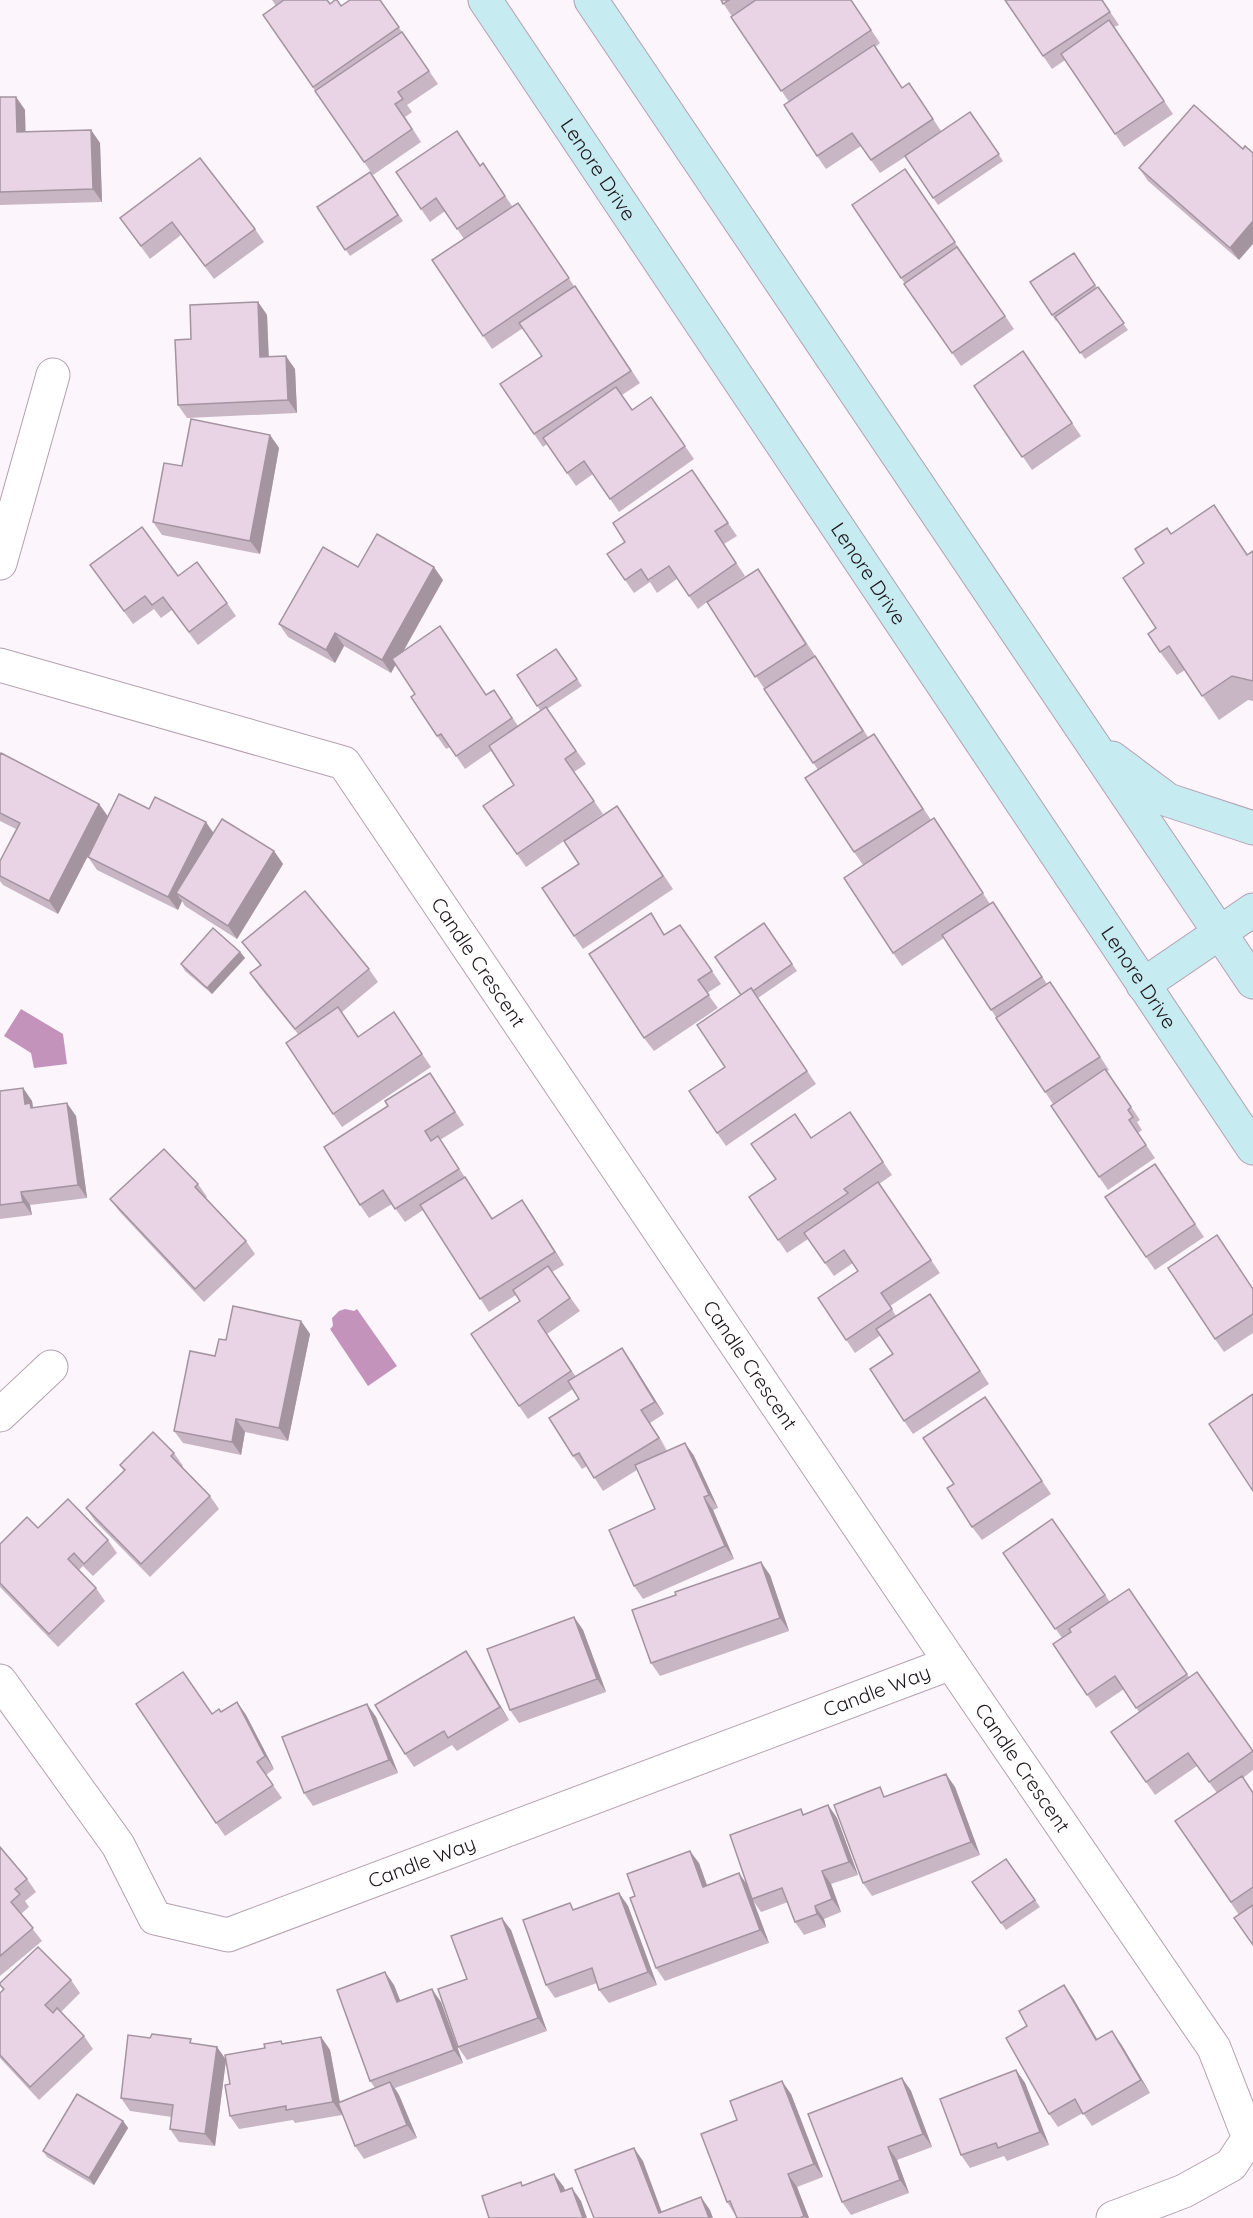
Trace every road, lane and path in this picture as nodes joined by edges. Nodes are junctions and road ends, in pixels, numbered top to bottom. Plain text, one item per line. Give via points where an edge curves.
1 (485, 0) edge
2 (591, 0) edge
3 (53, 375) dead end
4 (0, 563) edge
5 (0, 665) edge
6 (1091, 742) junction
7 (1253, 828) edge
8 (1253, 910) edge
9 (1220, 933) junction
10 (1253, 982) edge
11 (1143, 986) junction
12 (1253, 1148) edge
13 (51, 1367) dead end
14 (0, 1414) edge
15 (951, 1663) junction
16 (0, 1681) edge
17 (1113, 2218) edge

1 - 11 main road, Lenore Drive
2 - 6 main road
3 - 4 street
5 - 15 street, Candle Crescent via 344,764
6 - 7 main road via 1168,800
6 - 9 main road
8 - 9 main road
9 - 10 main road
9 - 11 main road
11 - 12 main road, Lenore Drive
13 - 14 street
15 - 16 street, Candle Way via 228,1935 155,1918 118,1845
15 - 17 street, Candle Crescent via 1214,2048 1250,2138 1231,2165 1184,2191

